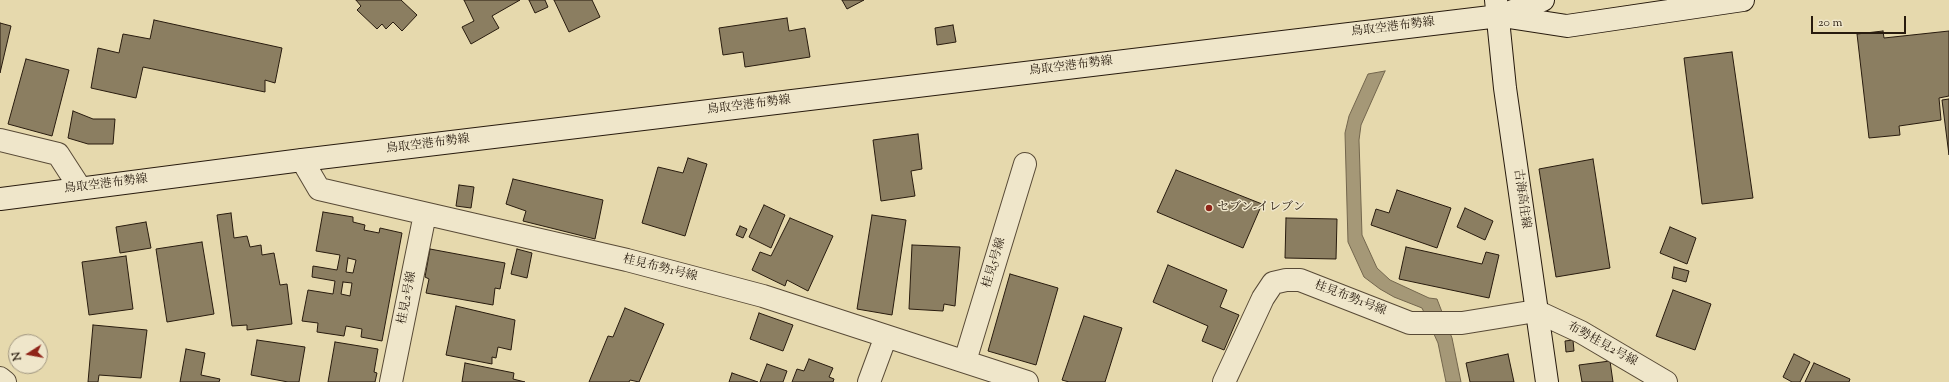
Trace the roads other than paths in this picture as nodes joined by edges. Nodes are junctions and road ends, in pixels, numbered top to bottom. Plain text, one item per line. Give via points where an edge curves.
1 (1543, 0) edge
2 (1743, 0) edge
3 (1498, 8) edge
4 (0, 140) edge
5 (302, 160) junction
6 (1025, 164) dead end
7 (80, 188) junction
8 (0, 199) edge
9 (425, 214) junction
10 (1536, 311) junction
11 (886, 336) junction
12 (964, 361) junction
13 (0, 378) edge
14 (5, 382) edge
15 (391, 382) edge
16 (869, 382) edge
17 (1027, 382) edge
18 (1224, 382) edge
19 (1547, 382) edge
20 (1666, 382) edge

1 - 3 street
2 - 3 street via 1567,26
3 - 5 street, 鳥取空港布勢線
3 - 10 street, 古海高住線 via 1505,88
4 - 7 street via 58,154
5 - 7 street, 鳥取空港布勢線
5 - 9 street, 桂見布勢1号線 via 319,189
6 - 12 street, 桂見5号線
7 - 8 street, 鳥取空港布勢線
9 - 11 street, 桂見布勢1号線 via 627,260 748,292
9 - 15 street, 桂見2号線
10 - 18 street, 桂見布勢1号線 via 1462,323 1410,322 1300,280 1286,280 1273,283 1263,298
10 - 19 street, 古海高住線
10 - 20 street, 布勢桂見2号線 via 1581,332
11 - 12 street, 桂見布勢1号線
11 - 16 street
12 - 17 street, 桂見布勢1号線
13 - 14 street

